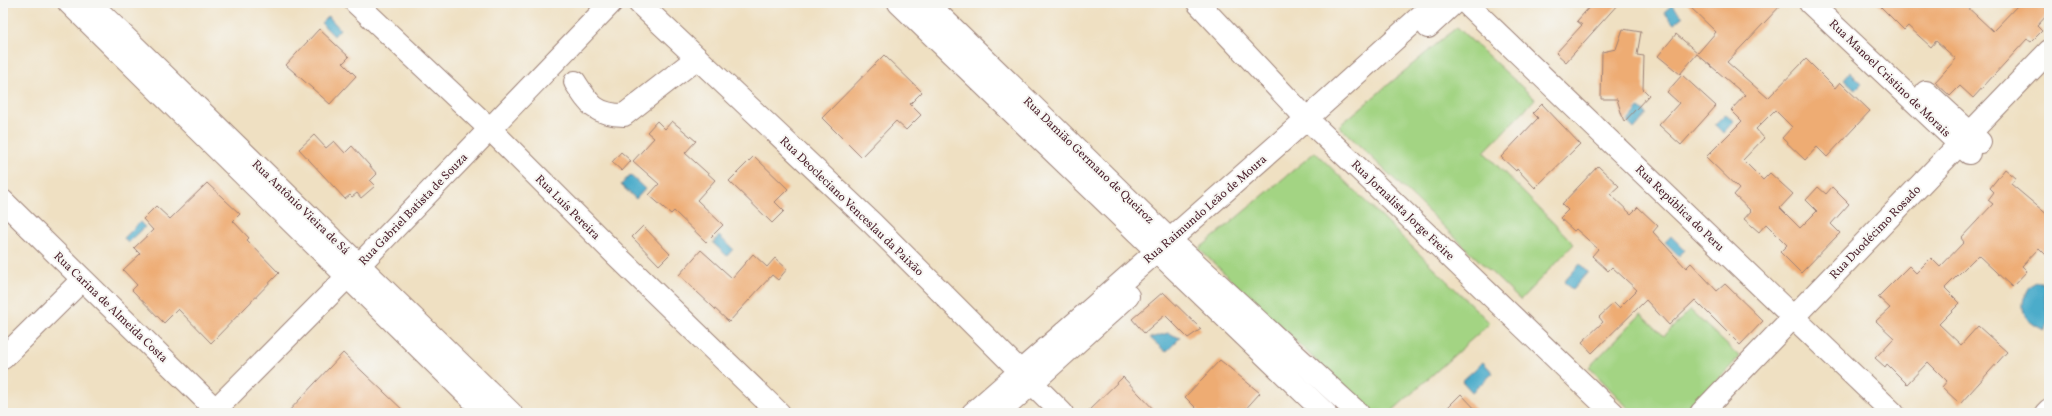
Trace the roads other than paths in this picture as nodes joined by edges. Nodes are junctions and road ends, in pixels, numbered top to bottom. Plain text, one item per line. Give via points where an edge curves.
1 (69, 3) edge
2 (90, 3) edge
3 (356, 3) edge
4 (611, 3) edge
5 (639, 3) edge
6 (899, 3) edge
7 (927, 3) edge
8 (1198, 3) edge
9 (1435, 3) edge
10 (1454, 3) edge
11 (1466, 3) edge
12 (1810, 3) edge
13 (1830, 3) edge
14 (110, 32) junction
15 (2049, 51) edge
16 (697, 58) junction
17 (970, 58) junction
18 (2049, 70) edge
19 (575, 82) dead end
20 (1311, 122) junction
21 (490, 129) junction
22 (1969, 143) junction
23 (3, 201) edge
24 (1168, 250) junction
25 (353, 271) junction
26 (82, 280) junction
27 (1800, 323) junction
28 (3, 358) edge
29 (1025, 378) junction
30 (2049, 410) edge
31 (215, 412) edge
32 (486, 413) edge
33 (512, 413) edge
34 (779, 413) edge
35 (973, 413) edge
36 (999, 413) edge
37 (1062, 413) edge
38 (1324, 413) edge
39 (1358, 413) edge
40 (1613, 413) edge
41 (1701, 413) edge
42 (1722, 413) edge
43 (1893, 413) edge
44 (2046, 413) edge

1 - 14 street, Rua Antônio Vieira de Sá
2 - 14 street, Rua Antônio Vieira de Sá
3 - 21 street, Rua Luís Pereira
4 - 21 street, Rua Gabriel Batista de Souza
5 - 16 street, Rua Deocleciano Venceslau da Paixão
6 - 17 street, Rua Damião Germano de Queiroz
7 - 17 street, Rua Damião Germano de Queiroz
8 - 20 street, Rua Jornalista Jorge Freire
9 - 20 street, Rua Raimundo Leão de Moura
10 - 20 street, Rua Raimundo Leão de Moura
11 - 27 street, Rua República do Peru
12 - 22 street, Rua Manoel Cristino de Morais
13 - 22 street, Rua Manoel Cristino de Morais
14 - 25 street, Rua Antônio Vieira de Sá
15 - 22 street, Rua Duodécimo Rosado
16 - 19 street via 624,115 597,111 588,103
16 - 29 street, Rua Deocleciano Venceslau da Paixão via 872,223
17 - 24 street, Rua Damião Germano de Queiroz
18 - 22 street, Rua Duodécimo Rosado
20 - 24 street, Rua Raimundo Leão de Moura
20 - 40 street, Rua Jornalista Jorge Freire
21 - 25 street, Rua Gabriel Batista de Souza
21 - 34 street, Rua Luís Pereira via 614,254
22 - 27 street, Rua Duodécimo Rosado
23 - 26 street, Rua Carina de Almeida Costa
24 - 29 street, Rua Raimundo Leão de Moura
24 - 38 street, Rua Damião Germano de Queiroz
24 - 39 street, Rua Damião Germano de Queiroz
25 - 31 street, Rua Gabriel Batista de Souza
25 - 32 street, Rua Antônio Vieira de Sá
25 - 33 street, Rua Antônio Vieira de Sá
26 - 28 street
26 - 31 street, Rua Carina de Almeida Costa
27 - 41 street, Rua Duodécimo Rosado
27 - 42 street, Rua Duodécimo Rosado
27 - 43 street, Rua República do Peru
29 - 35 street, Rua Raimundo Leão de Moura
29 - 36 street, Rua Raimundo Leão de Moura
29 - 37 street, Rua Deocleciano Venceslau da Paixão
30 - 44 street

